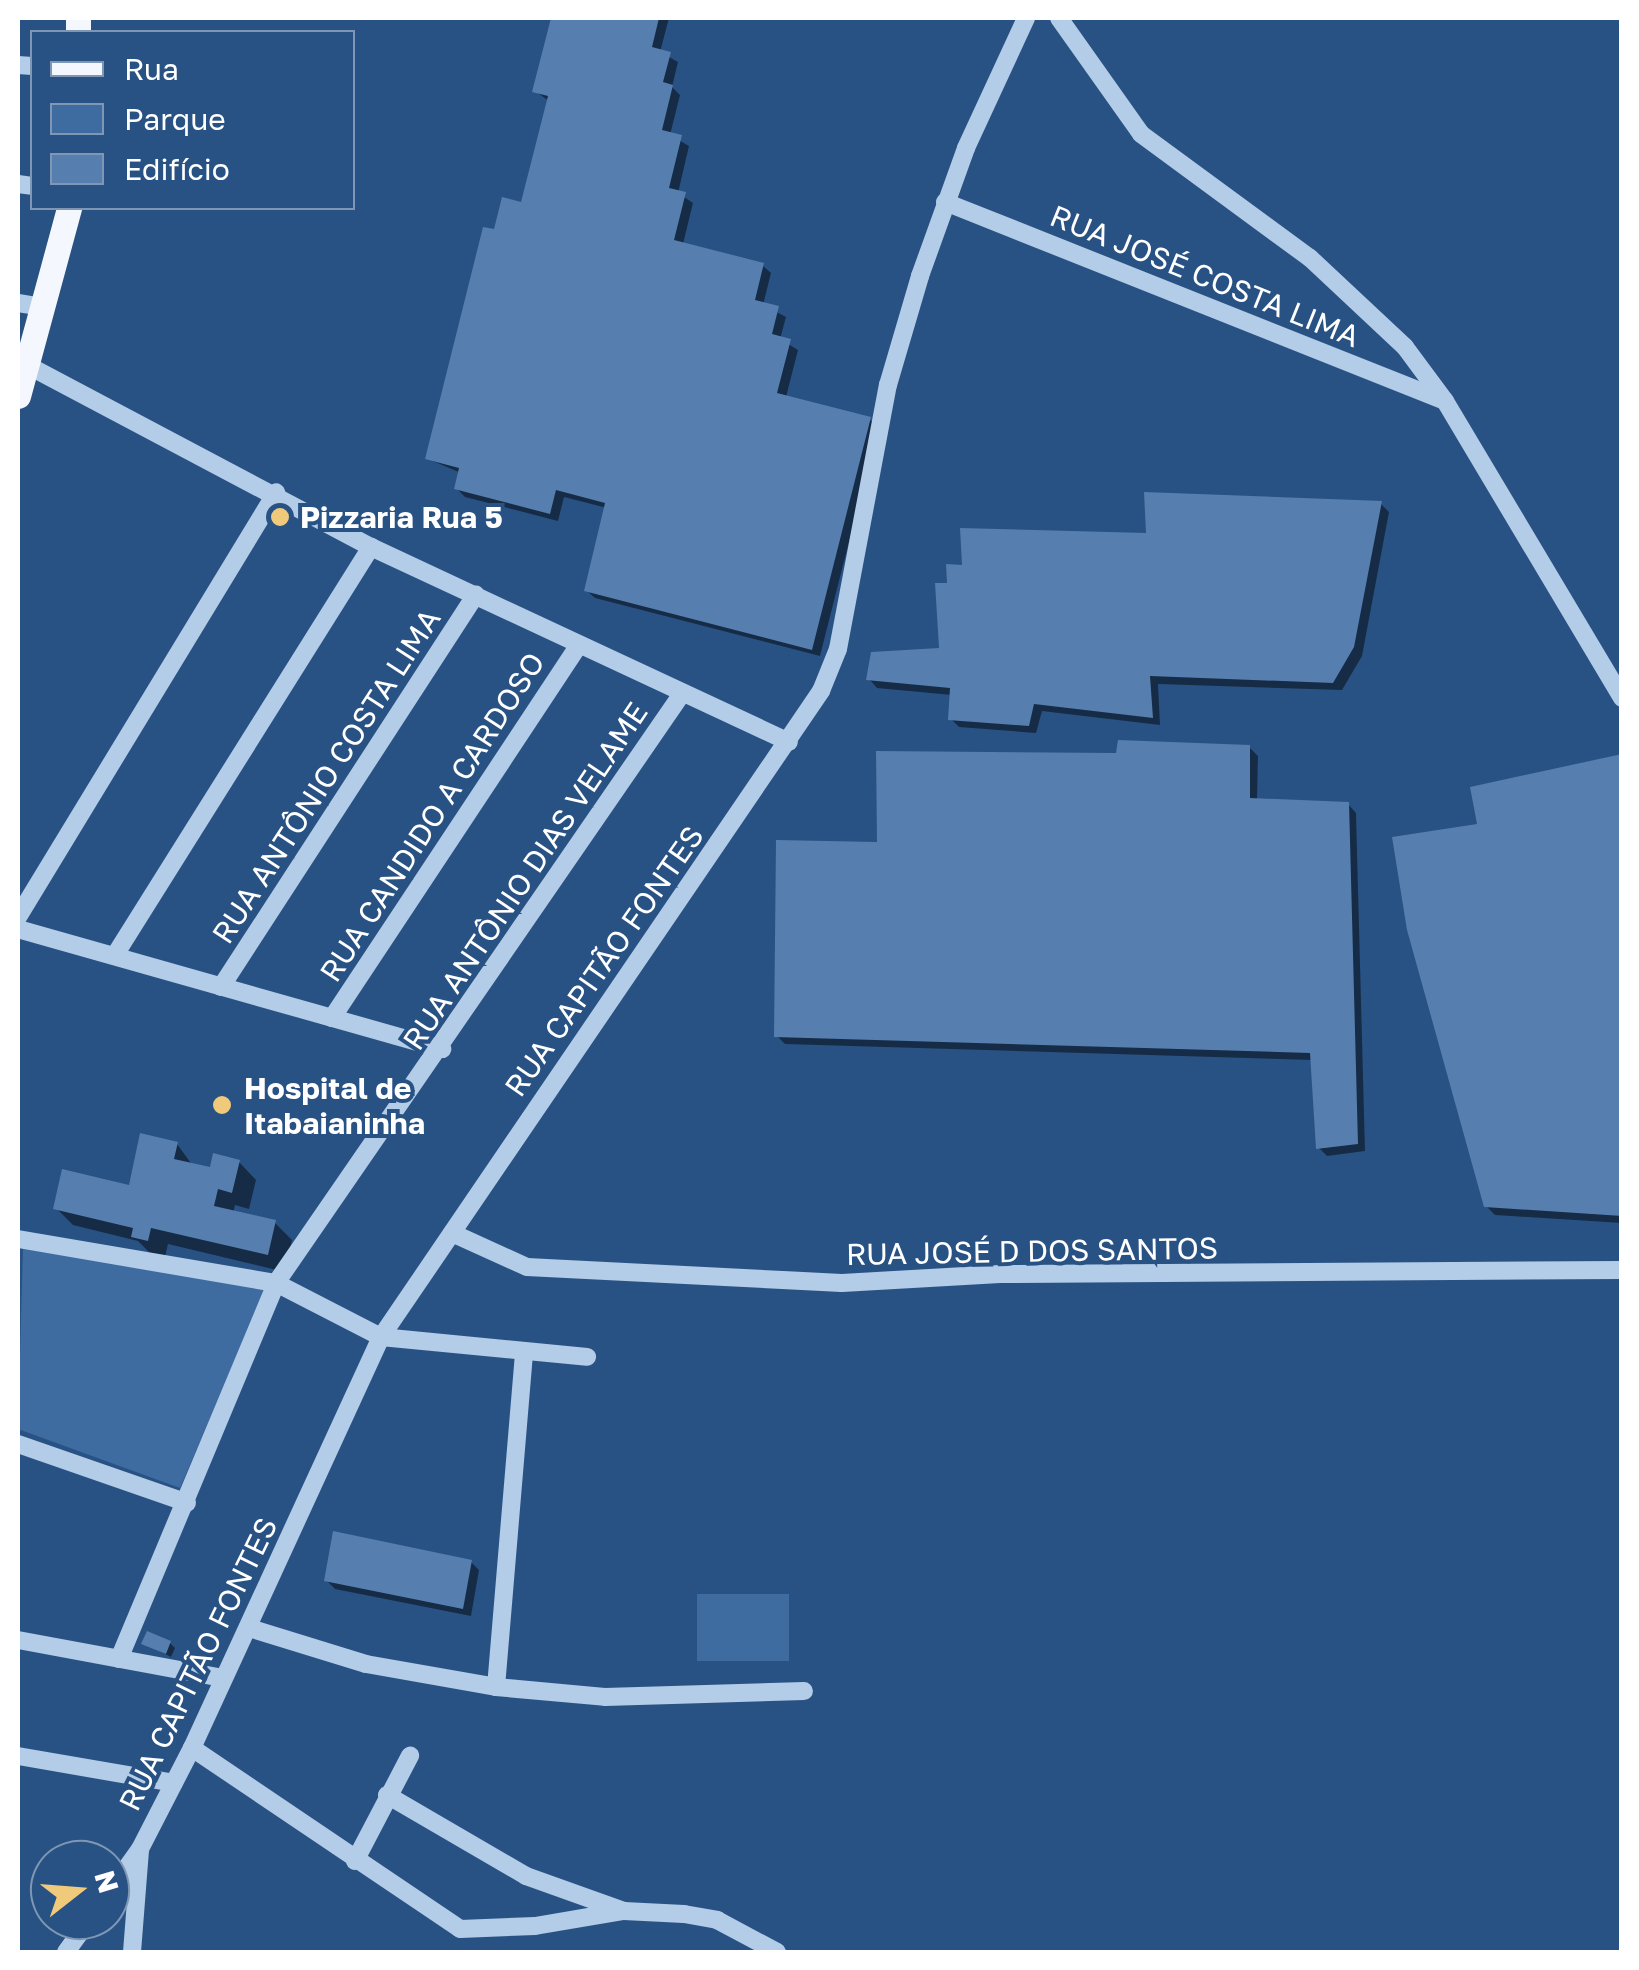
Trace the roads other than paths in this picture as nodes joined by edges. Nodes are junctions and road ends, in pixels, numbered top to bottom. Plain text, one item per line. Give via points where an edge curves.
1 (1026, 18) edge
2 (1059, 18) edge
3 (945, 202) junction
4 (68, 210) edge
5 (18, 304) edge
6 (44, 307) junction
7 (27, 365) junction
8 (18, 396) edge
9 (1445, 401) junction
10 (276, 492) junction
11 (371, 547) junction
12 (476, 594) junction
13 (578, 646) junction
14 (681, 695) junction
15 (1622, 698) edge
16 (789, 742) junction
17 (18, 917) edge
18 (18, 929) edge
19 (115, 955) junction
20 (222, 988) junction
21 (332, 1018) junction
22 (442, 1049) junction
23 (452, 1233) junction
24 (18, 1238) edge
25 (1622, 1270) edge
26 (276, 1283) junction
27 (381, 1337) junction
28 (524, 1351) junction
29 (586, 1358) dead end
30 (18, 1444) edge
31 (187, 1503) junction
32 (249, 1628) junction
33 (18, 1640) edge
34 (119, 1659) junction
35 (224, 1678) junction
36 (496, 1687) junction
37 (804, 1691) dead end
38 (192, 1748) junction
39 (18, 1756) edge
40 (410, 1756) dead end
41 (174, 1784) junction
42 (387, 1795) junction
43 (140, 1849) junction
44 (355, 1861) junction
45 (130, 1863) edge
46 (624, 1911) junction
47 (132, 1952) edge
48 (777, 1952) edge

1 - 3 street, RUA CAPITÃO FONTES
2 - 9 street via 1141,134 1334,279 1405,347
3 - 9 street, RUA JOSÉ COSTA LIMA
3 - 16 street, RUA CAPITÃO FONTES via 888,385 838,649
4 - 6 main road
5 - 6 street
6 - 7 main road
7 - 8 main road
7 - 10 street
9 - 15 street
10 - 11 street
10 - 17 street
11 - 12 street
11 - 19 street
12 - 13 street
12 - 20 street, RUA ANTÔNIO COSTA LIMA
13 - 14 street
13 - 21 street, RUA CANDIDO A CARDOSO
14 - 16 street
14 - 22 street, RUA ANTÔNIO DIAS VELAME
16 - 23 street, RUA CAPITÃO FONTES
18 - 19 street
19 - 20 street
20 - 21 street
21 - 22 street
22 - 26 street, RUA ANTÔNIO DIAS VELAME
23 - 25 street, RUA JOSÉ D DOS SANTOS via 527,1267 842,1283 1000,1274
23 - 27 street, RUA CAPITÃO FONTES
24 - 26 street
26 - 27 street
26 - 31 street, RUA ANTÔNIO DIAS VELAME
27 - 28 street
27 - 32 street, RUA CAPITÃO FONTES
28 - 29 street
28 - 36 street
30 - 31 street
31 - 34 street, RUA ANTÔNIO DIAS VELAME
32 - 35 street, RUA CAPITÃO FONTES
32 - 36 street via 366,1664
33 - 34 street
34 - 35 street
35 - 38 street, RUA CAPITÃO FONTES
36 - 37 street via 605,1697
38 - 41 street, RUA CAPITÃO FONTES
38 - 44 street
39 - 41 street
40 - 42 street
41 - 43 street, RUA CAPITÃO FONTES
42 - 44 street
42 - 46 street via 526,1876
43 - 45 street, RUA CAPITÃO FONTES
43 - 47 street
44 - 46 street via 460,1929
46 - 48 street via 717,1920

